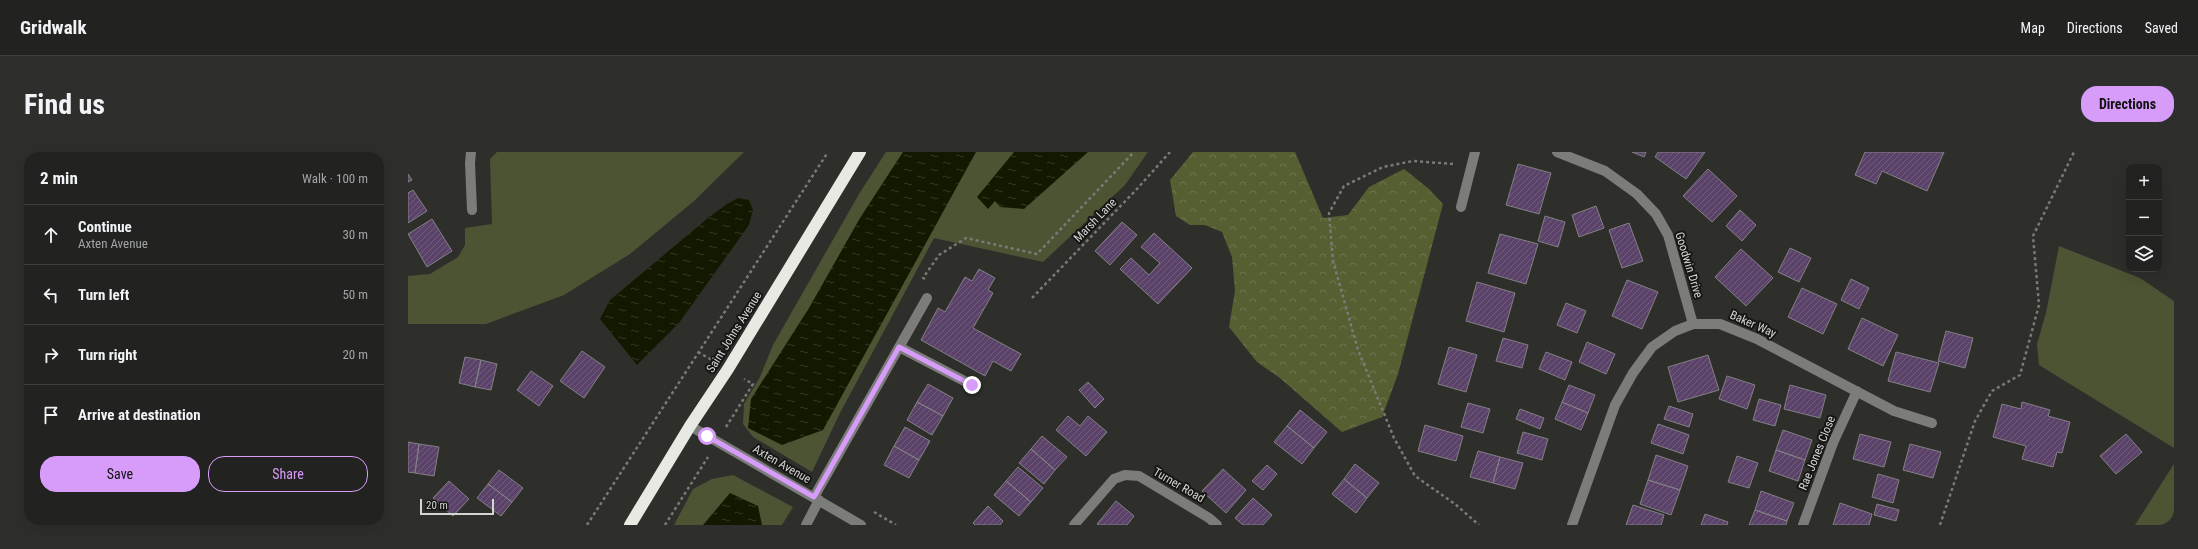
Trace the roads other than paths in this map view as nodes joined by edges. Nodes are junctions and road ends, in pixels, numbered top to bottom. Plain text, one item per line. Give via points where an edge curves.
1 (471, 152) edge
2 (860, 152) edge
3 (1475, 152) edge
4 (1557, 152) edge
5 (1461, 207) dead end
6 (472, 210) dead end
7 (927, 298) road end
8 (1693, 324) junction
9 (899, 347) junction
10 (972, 385) dead end
11 (1857, 391) junction
12 (1932, 423) dead end
13 (690, 426) junction
14 (816, 498) junction
15 (630, 525) edge
16 (806, 525) edge
17 (861, 525) edge
18 (1074, 525) edge
19 (1217, 525) edge
20 (1572, 525) edge
21 (1803, 525) edge

1 - 6 street
2 - 13 highway, Saint Johns Avenue via 728,369
3 - 5 street
4 - 8 street, Goodwin Drive via 1605,171 1637,194 1656,214 1668,235
7 - 9 street
8 - 11 street, Baker Way via 1720,324 1757,339
8 - 20 street, Baker Way via 1675,331 1652,347 1632,373 1615,405
9 - 10 street
9 - 14 street
11 - 12 street, Baker Way via 1894,411
11 - 21 street, Rae Jones Close via 1833,443
13 - 14 street, Axten Avenue
13 - 15 highway, Saint Johns Avenue
14 - 16 street
14 - 17 street, Axten Avenue
18 - 19 street, Turner Road via 1114,479 1125,475 1138,476

